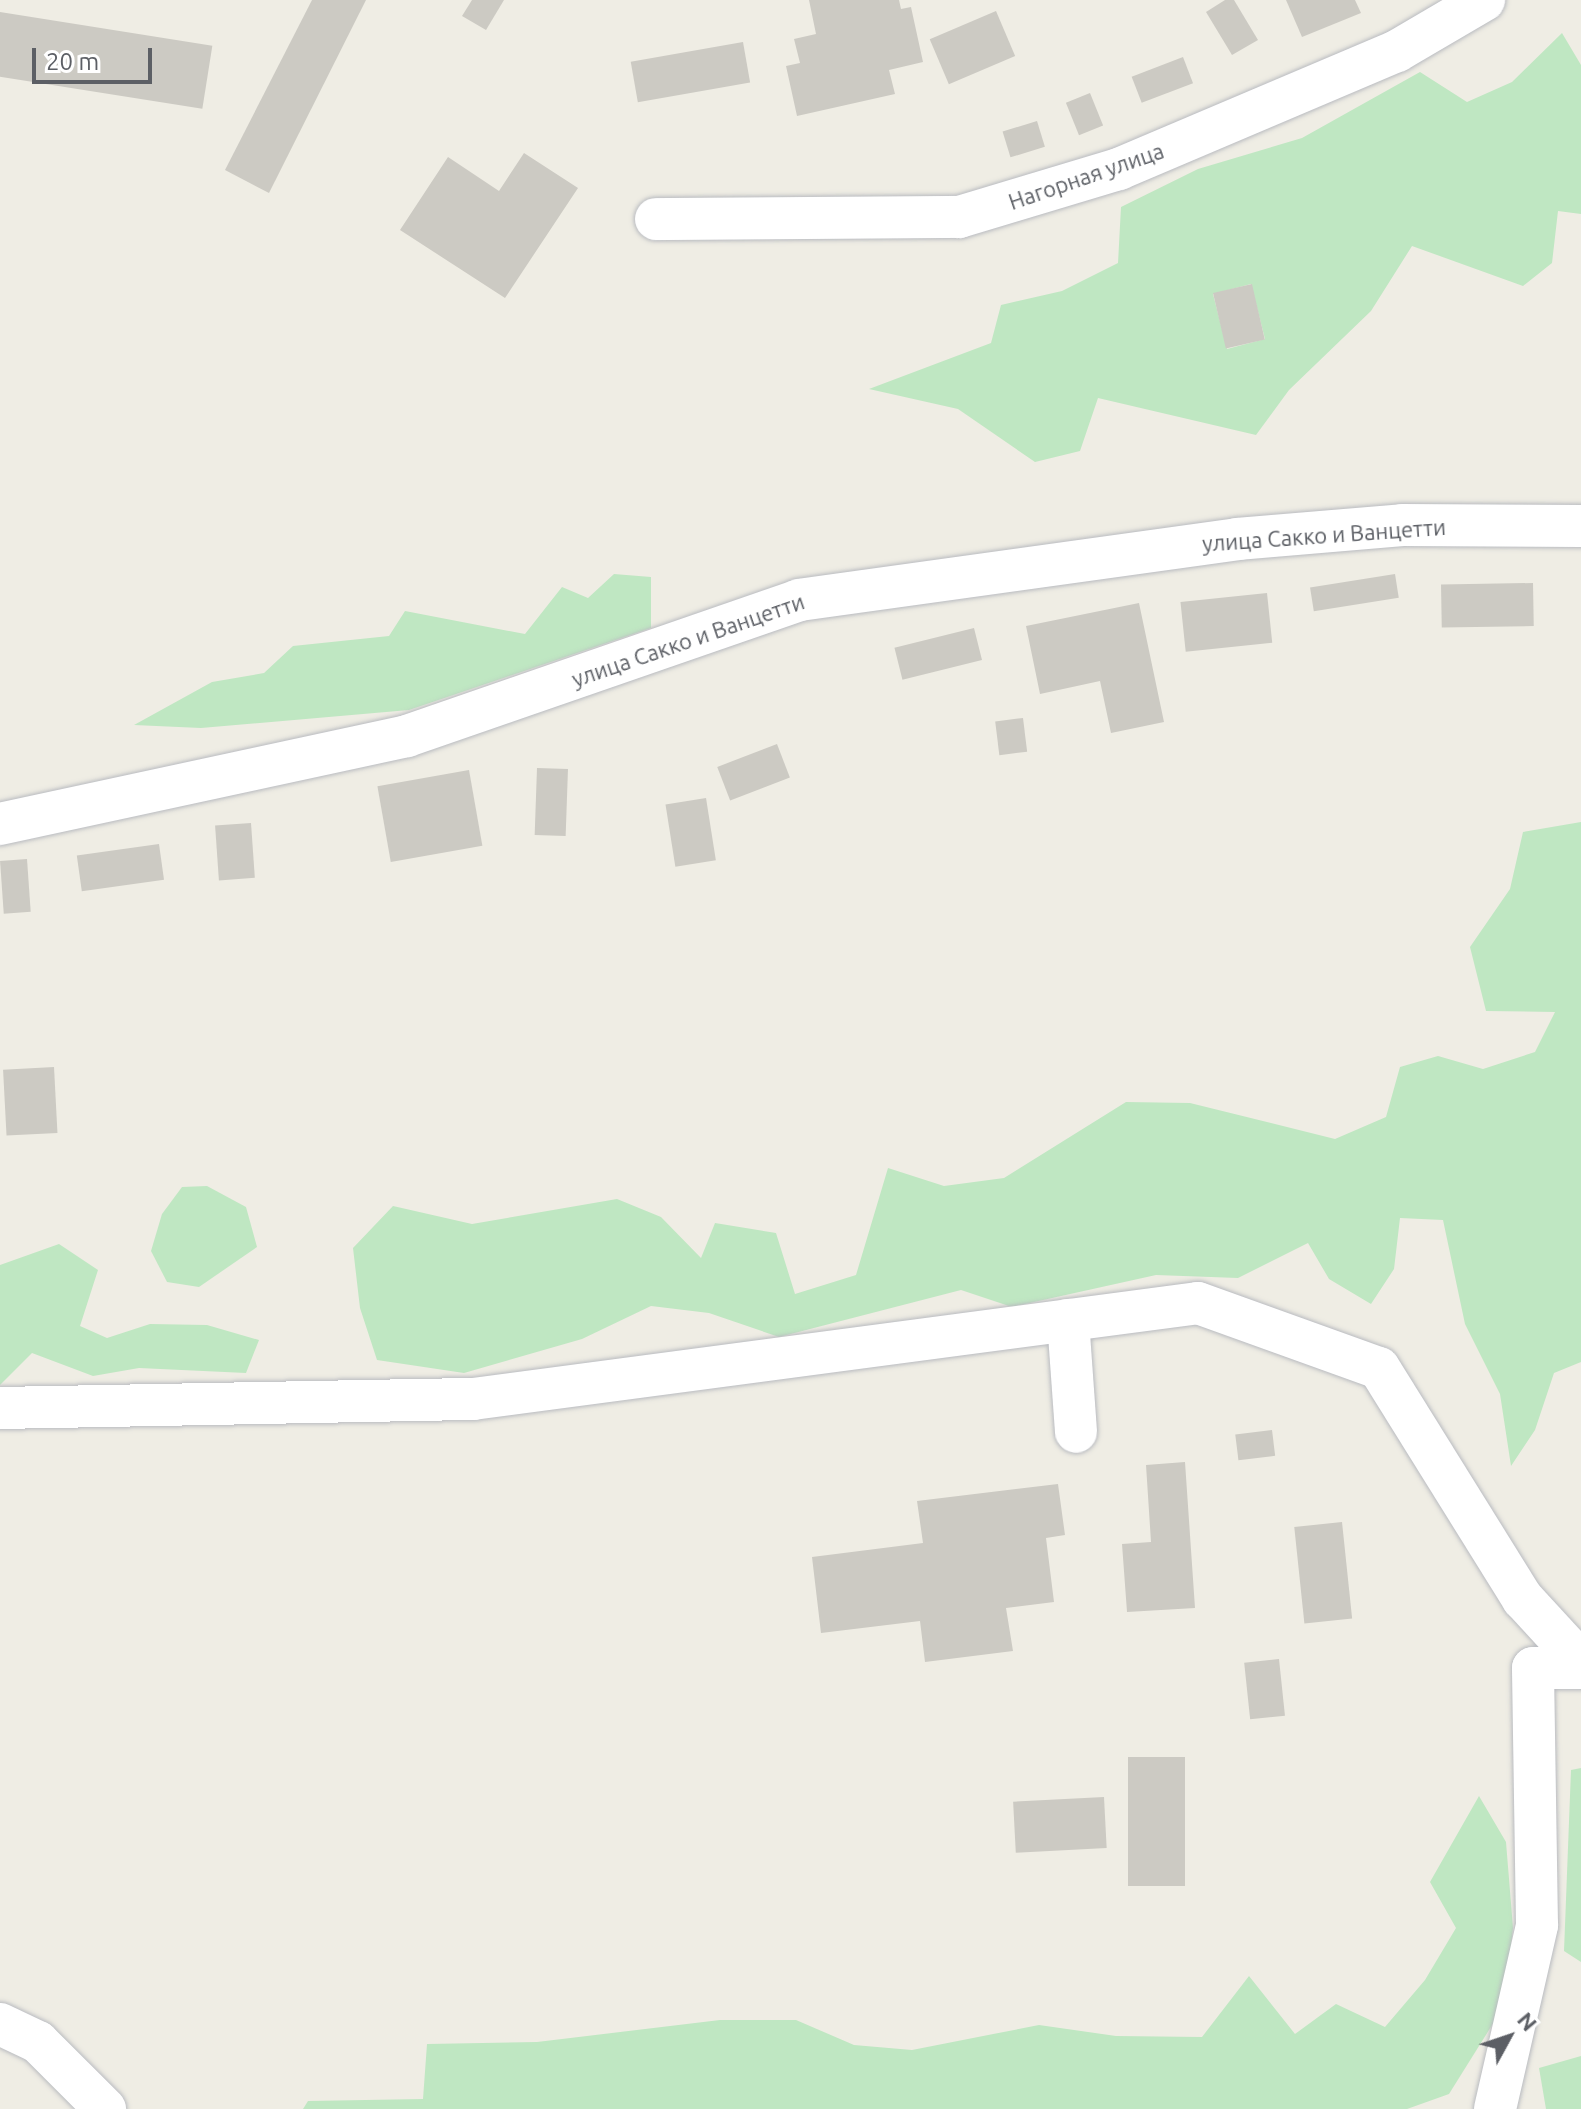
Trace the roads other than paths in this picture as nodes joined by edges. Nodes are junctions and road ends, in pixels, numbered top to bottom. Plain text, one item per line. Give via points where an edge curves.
1 (1484, 0) edge
2 (656, 219) dead end
3 (1581, 526) edge
4 (0, 824) edge
5 (1068, 1320) junction
6 (1, 1409) edge
7 (1076, 1432) dead end
8 (1581, 1665) edge
9 (0, 2024) edge
10 (1487, 2102) edge
11 (105, 2109) edge

1 - 2 street, Нагорная улица via 1397,51 1119,169 959,217
3 - 4 street, улица Сакко и Ванцетти via 1402,525 1237,539 799,600 407,736
5 - 6 street via 473,1399
5 - 7 street
5 - 8 street via 1198,1303 1379,1368 1523,1599
8 - 10 street via 1533,1668 1537,1925
9 - 11 street via 38,2042

